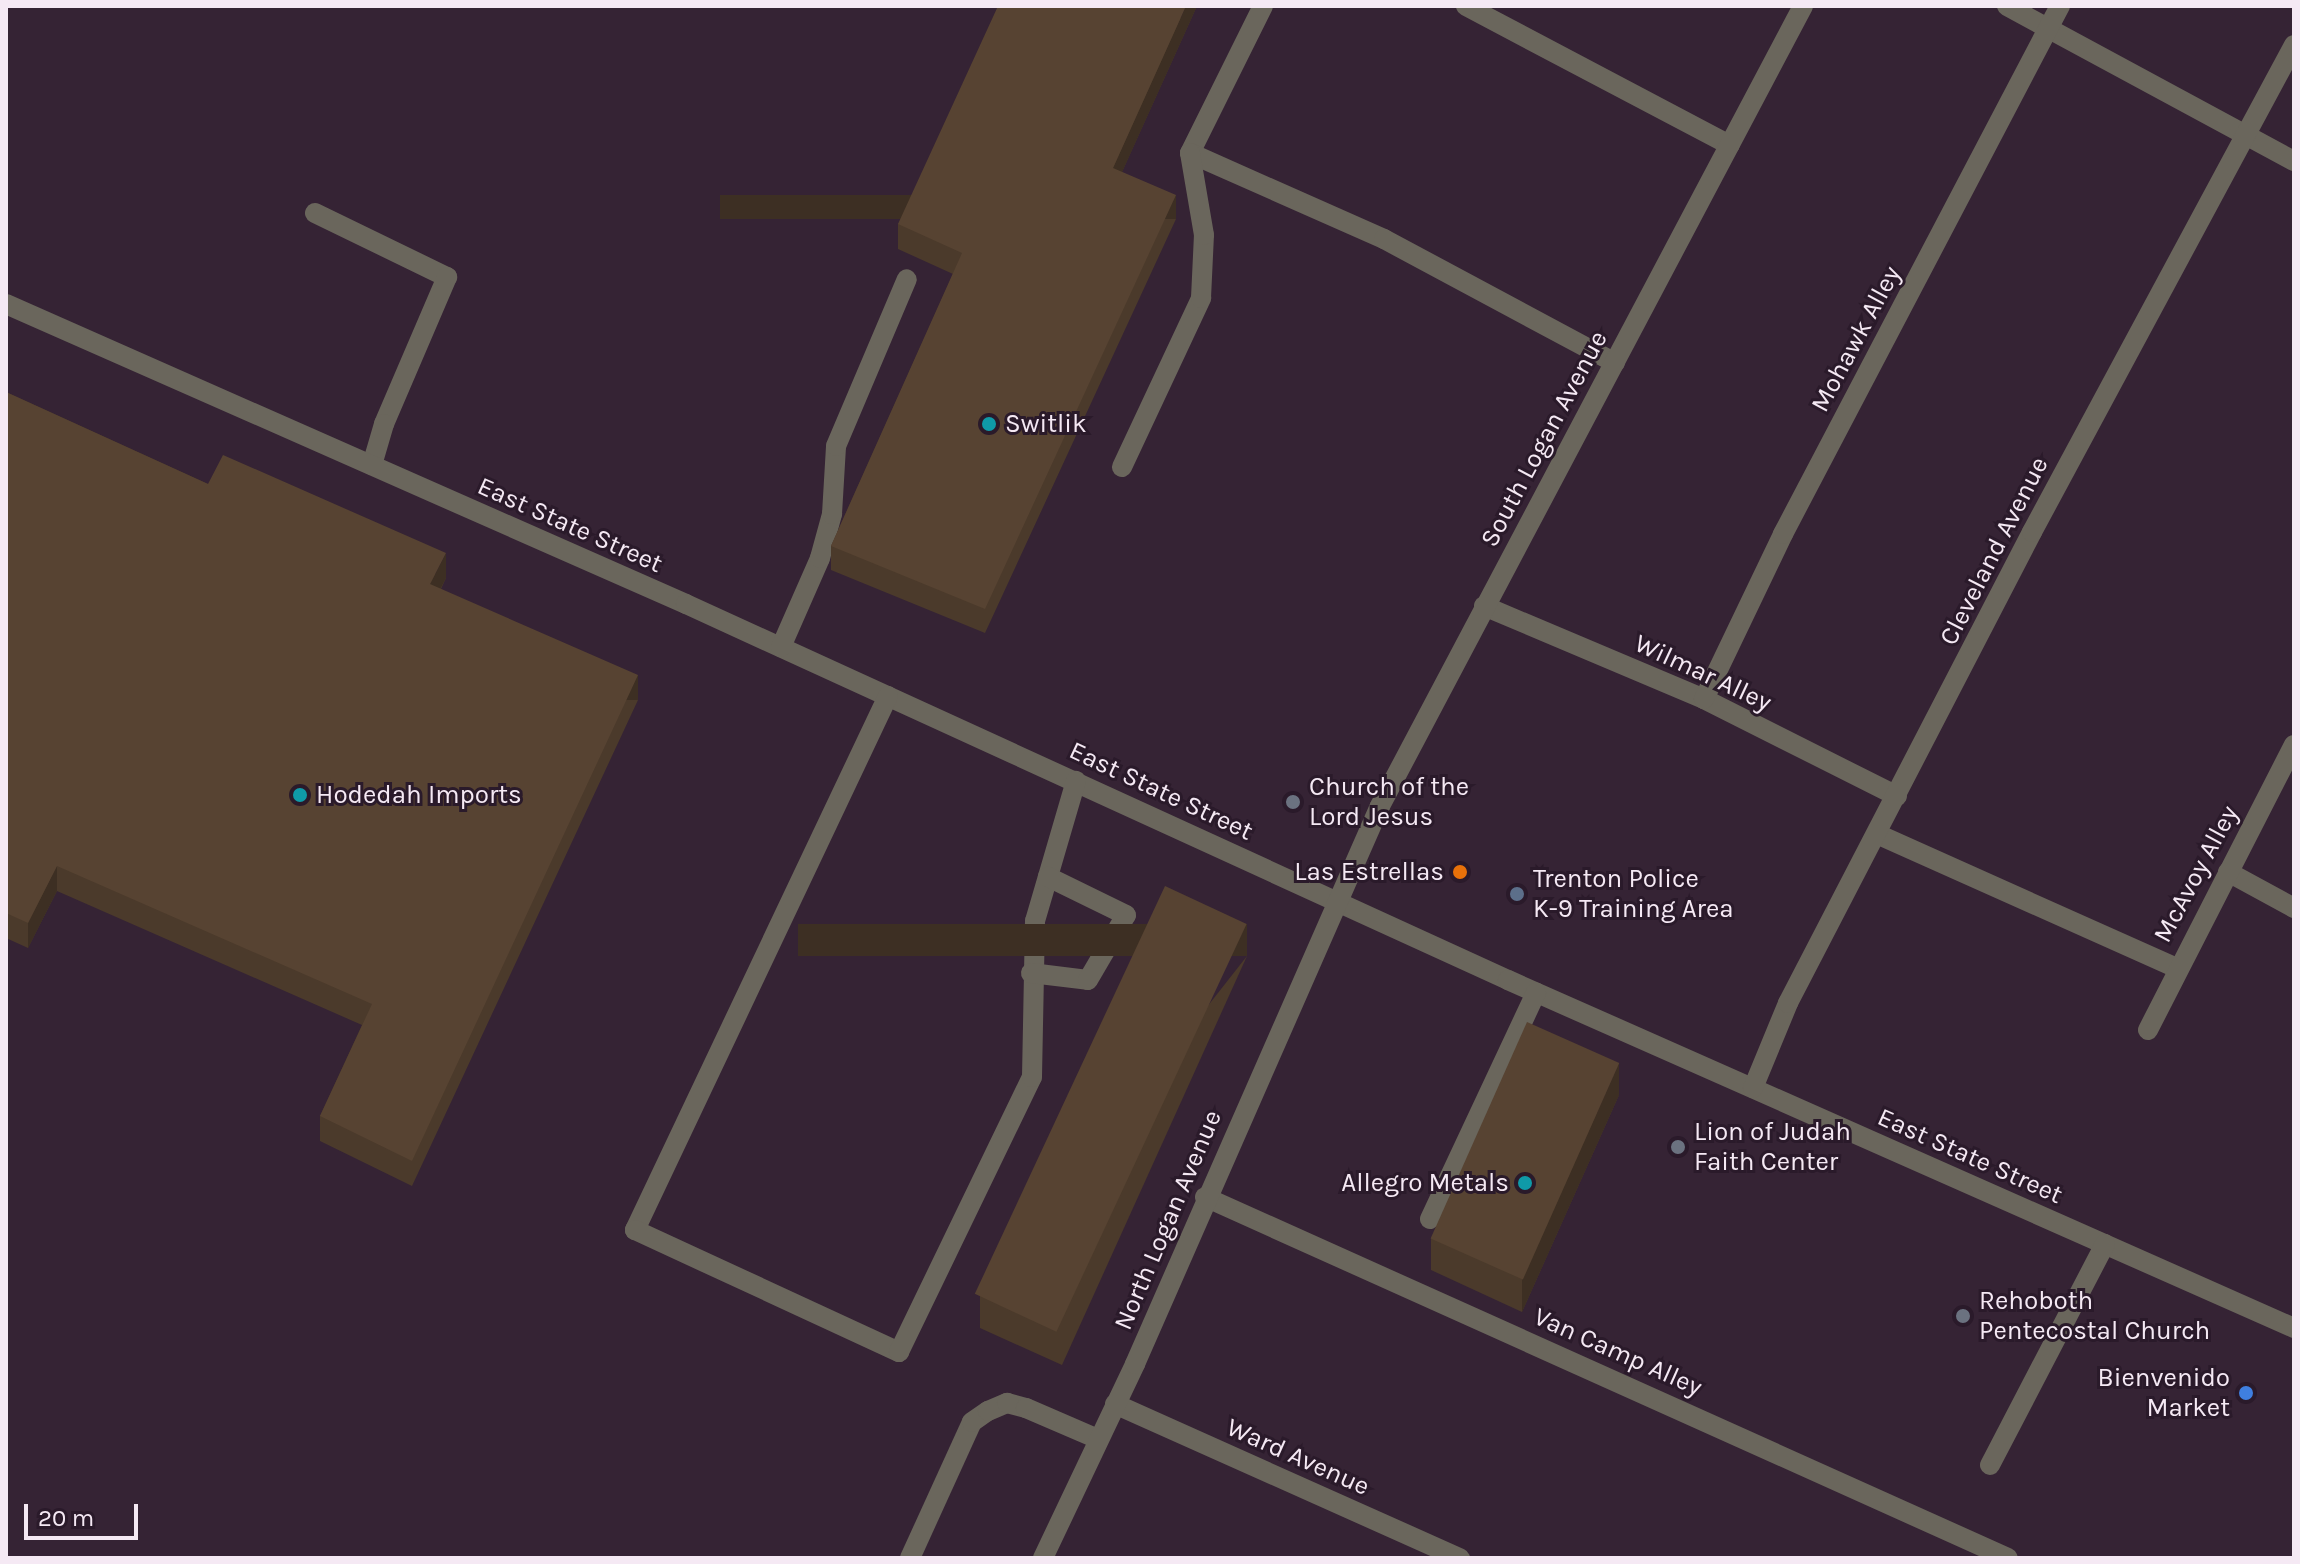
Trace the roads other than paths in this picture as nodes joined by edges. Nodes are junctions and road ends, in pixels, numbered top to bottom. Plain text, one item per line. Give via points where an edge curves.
1 (1263, 6) edge
2 (1466, 6) edge
3 (1803, 6) edge
4 (2007, 6) edge
5 (2060, 6) edge
6 (2049, 28) junction
7 (2294, 45) edge
8 (2247, 137) junction
9 (1730, 145) junction
10 (1190, 153) junction
11 (2294, 161) edge
12 (315, 213) dead end
13 (907, 279) dead end
14 (6, 304) edge
15 (1615, 363) junction
16 (372, 465) junction
17 (1122, 467) dead end
18 (1484, 606) junction
19 (781, 647) junction
20 (888, 696) junction
21 (1704, 699) junction
22 (2294, 745) edge
23 (1076, 781) junction
24 (1897, 796) junction
25 (1877, 834) junction
26 (2228, 872) junction
27 (1048, 877) junction
28 (1337, 901) junction
29 (2294, 908) edge
30 (2176, 968) junction
31 (1031, 973) junction
32 (1536, 993) junction
33 (2148, 1030) dead end
34 (1753, 1088) junction
35 (1205, 1197) junction
36 (1430, 1219) dead end
37 (2105, 1244) junction
38 (2294, 1328) edge
39 (1115, 1404) junction
40 (1098, 1439) junction
41 (1990, 1465) dead end
42 (910, 1558) edge
43 (1043, 1558) edge
44 (1460, 1558) edge
45 (2008, 1558) edge

1 - 10 street
2 - 9 street
3 - 9 street, South Logan Avenue
4 - 6 street
5 - 6 street, Mohawk Alley
6 - 8 street
6 - 21 street, Mohawk Alley via 1783,534
7 - 8 street, Cleveland Avenue
8 - 11 street
8 - 24 street, Cleveland Avenue via 2184,245
9 - 15 street, South Logan Avenue
10 - 15 street via 1384,239
10 - 17 street via 1204,235 1201,298
12 - 16 street via 447,277 384,424
13 - 19 street via 836,446 832,514 820,558
14 - 16 street, East State Street
15 - 18 street, South Logan Avenue
16 - 19 street, East State Street
18 - 21 street, Wilmar Alley
18 - 28 street, South Logan Avenue
19 - 20 street, East State Street
20 - 23 street, East State Street
20 - 31 street via 635,1230 899,1352 1032,1077
21 - 24 street, Wilmar Alley
22 - 26 street, McAvoy Alley
23 - 27 street
23 - 28 street, East State Street
24 - 25 street, Cleveland Avenue
25 - 30 street
25 - 34 street, Cleveland Avenue via 1788,1003
26 - 29 street
26 - 30 street, McAvoy Alley
27 - 31 street via 1035,921
27 - 31 street via 1126,915 1088,980
28 - 32 street, East State Street
28 - 35 street, North Logan Avenue
30 - 33 street, McAvoy Alley
32 - 34 street, East State Street
32 - 36 street
34 - 37 street, East State Street
35 - 39 street, North Logan Avenue
35 - 45 street, Van Camp Alley
37 - 38 street, East State Street
37 - 41 street
39 - 40 street, North Logan Avenue
39 - 44 street, Ward Avenue
40 - 42 street via 1007,1403 988,1411 972,1422
40 - 43 street, North Logan Avenue

